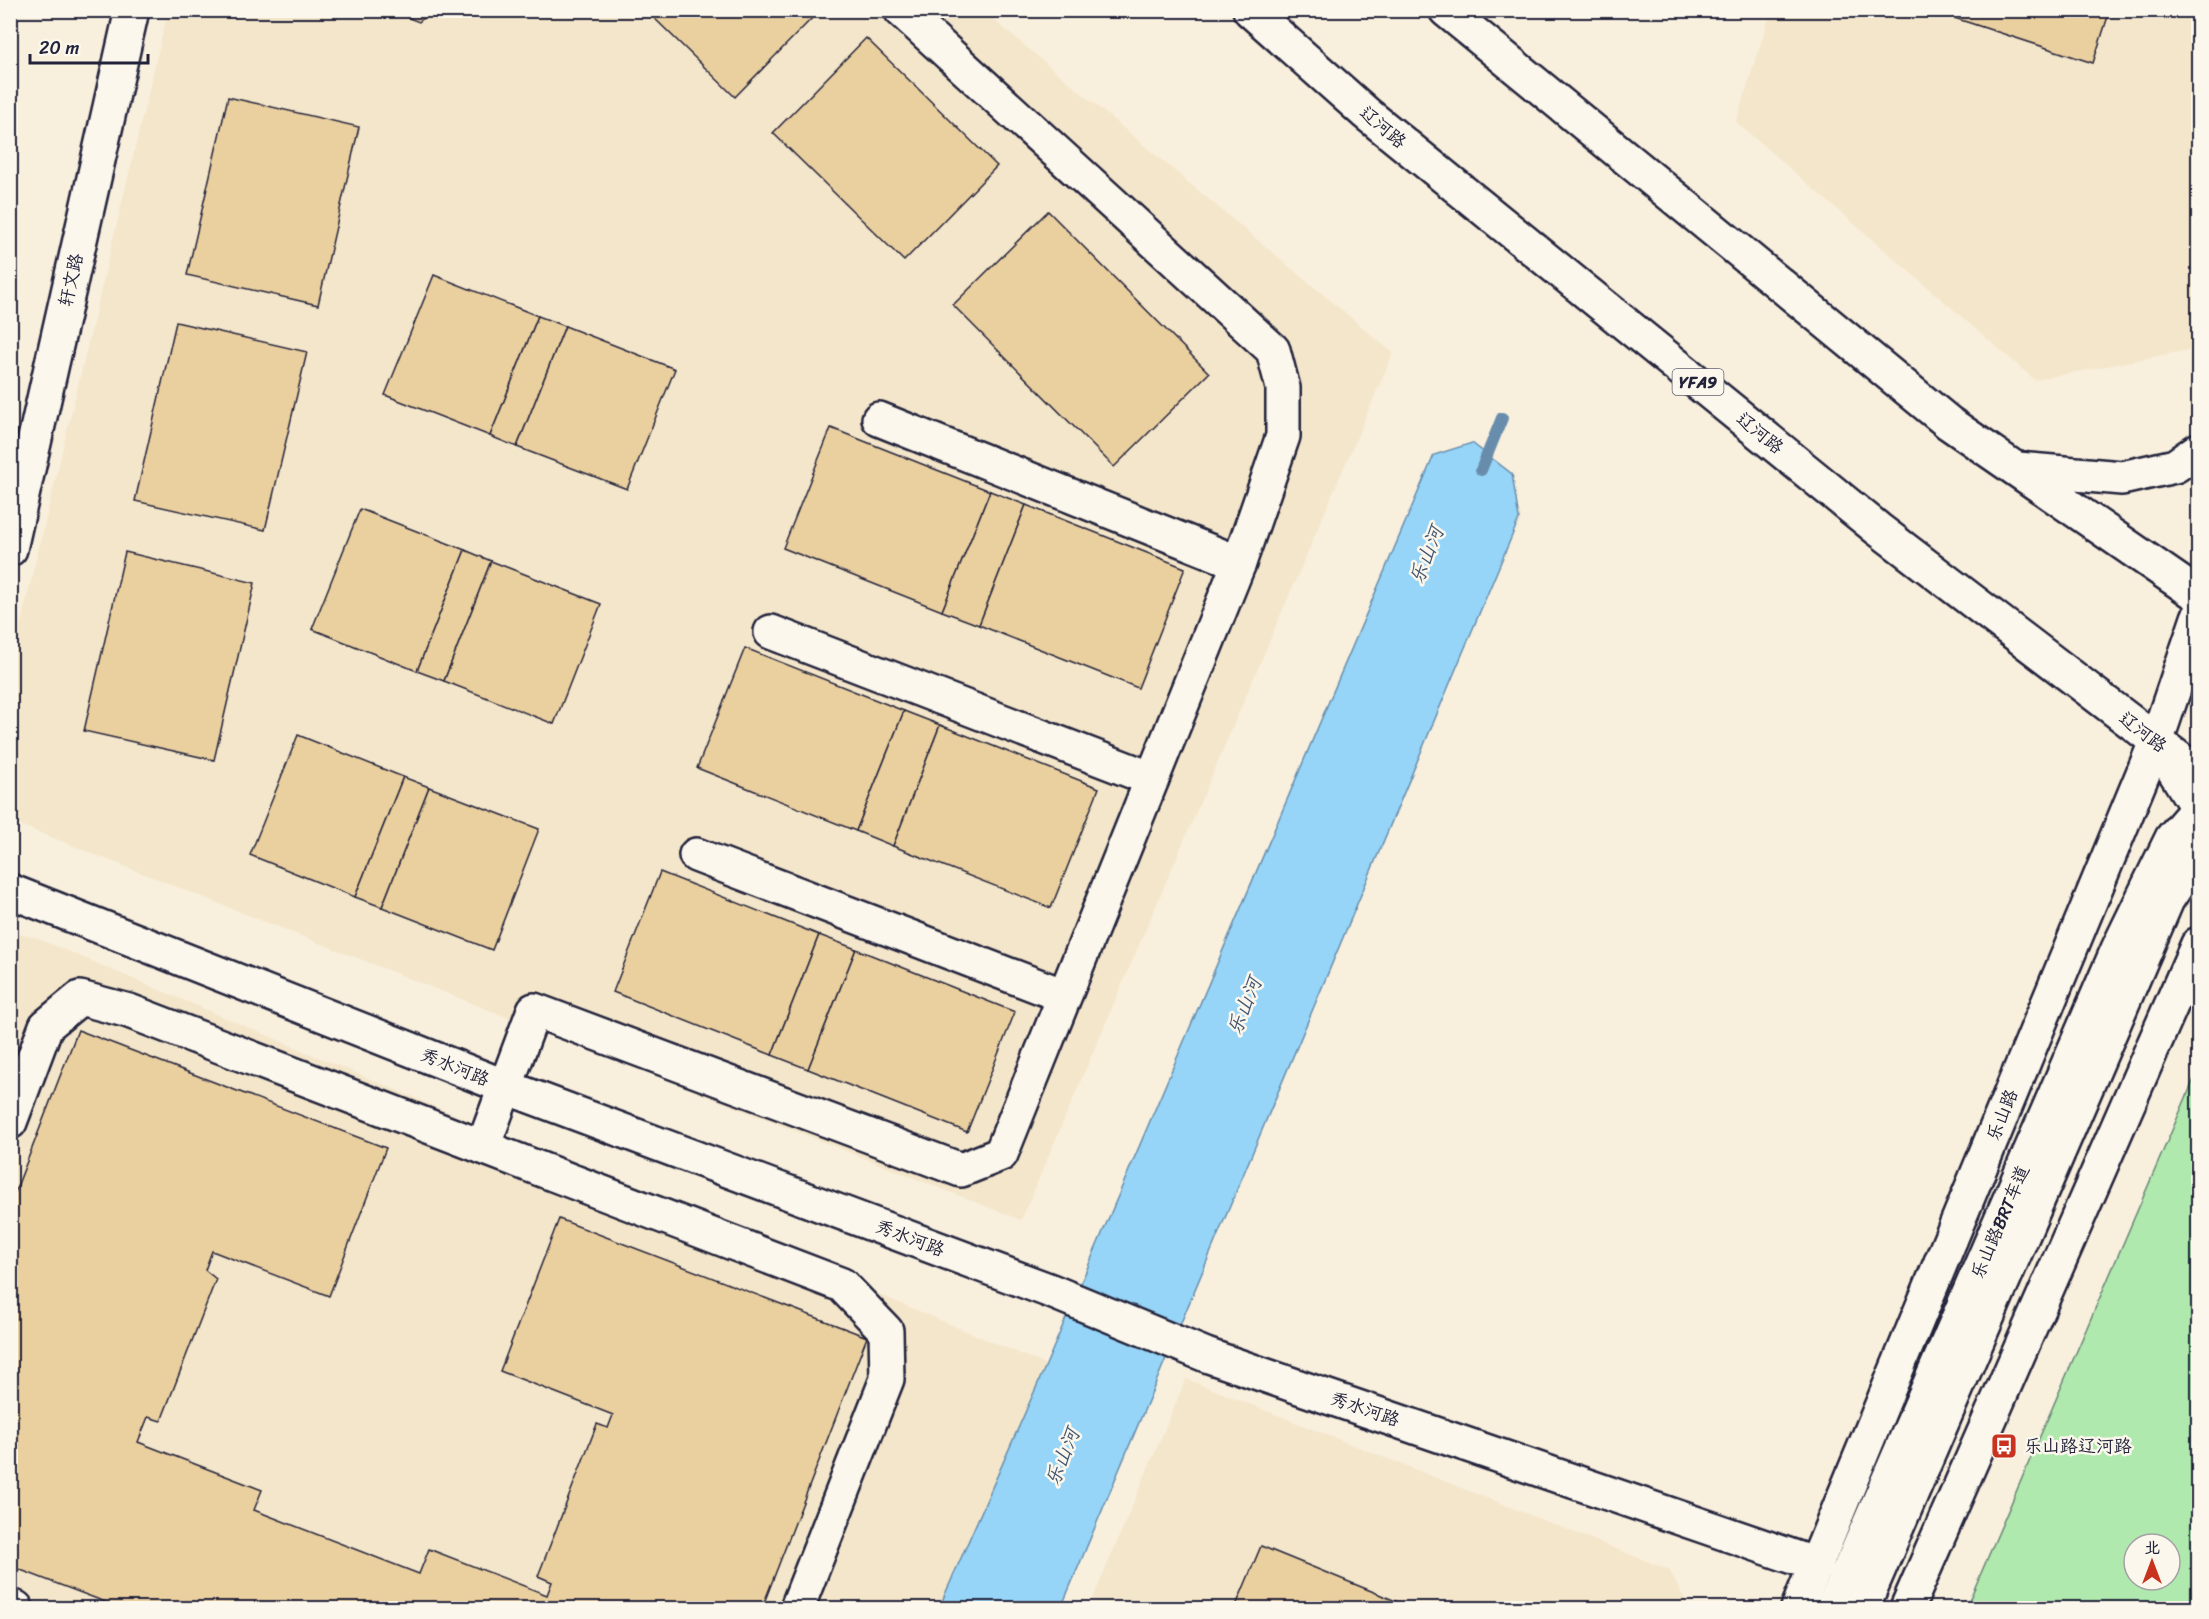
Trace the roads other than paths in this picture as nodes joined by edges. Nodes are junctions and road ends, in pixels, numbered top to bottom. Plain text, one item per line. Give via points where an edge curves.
1 (132, 10) edge
2 (901, 10) edge
3 (1250, 10) edge
4 (1446, 10) edge
5 (879, 419) dead end
6 (2199, 450) edge
7 (2016, 469) junction
8 (10, 549) edge
9 (1239, 563) junction
10 (2199, 595) edge
11 (2199, 618) edge
12 (771, 632) dead end
13 (2156, 742) junction
14 (2199, 773) edge
15 (1152, 779) junction
16 (2198, 809) edge
17 (2189, 849) edge
18 (696, 855) dead end
19 (10, 891) edge
20 (2199, 944) edge
21 (1064, 996) junction
22 (506, 1087) junction
23 (10, 1122) edge
24 (483, 1146) junction
25 (1816, 1565) junction
26 (10, 1606) edge
27 (16, 1608) edge
28 (797, 1608) edge
29 (1798, 1608) edge
30 (1833, 1608) edge
31 (1862, 1608) edge
32 (1907, 1608) edge

1 - 8 main road, 轩文路
2 - 9 main road via 1273,350 1283,388 1283,436
3 - 13 main road, 辽河路 / YFA9 via 1367,114 1850,506
4 - 7 main road via 1949,423
5 - 9 main road
6 - 7 main road via 2175,466 2122,478
7 - 10 main road
9 - 15 main road
11 - 13 main road, 乐山路
12 - 15 main road
13 - 14 main road, 辽河路 / YFA9
13 - 16 main road
13 - 25 main road, 乐山路
15 - 21 main road
16 - 17 main road
17 - 30 main road, 乐山路BRT车道 via 2118,949
17 - 31 main road, 乐山路BRT车道
18 - 21 main road
19 - 22 main road, 秀水河路
20 - 32 main road
21 - 22 main road via 1001,1154 961,1170 534,1010
22 - 24 main road
22 - 25 main road, 秀水河路 via 1051,1291 1206,1355
23 - 24 main road via 46,1026 80,998 129,1011
24 - 28 main road via 842,1285 886,1331 887,1379
25 - 29 main road, 乐山路
26 - 27 main road

